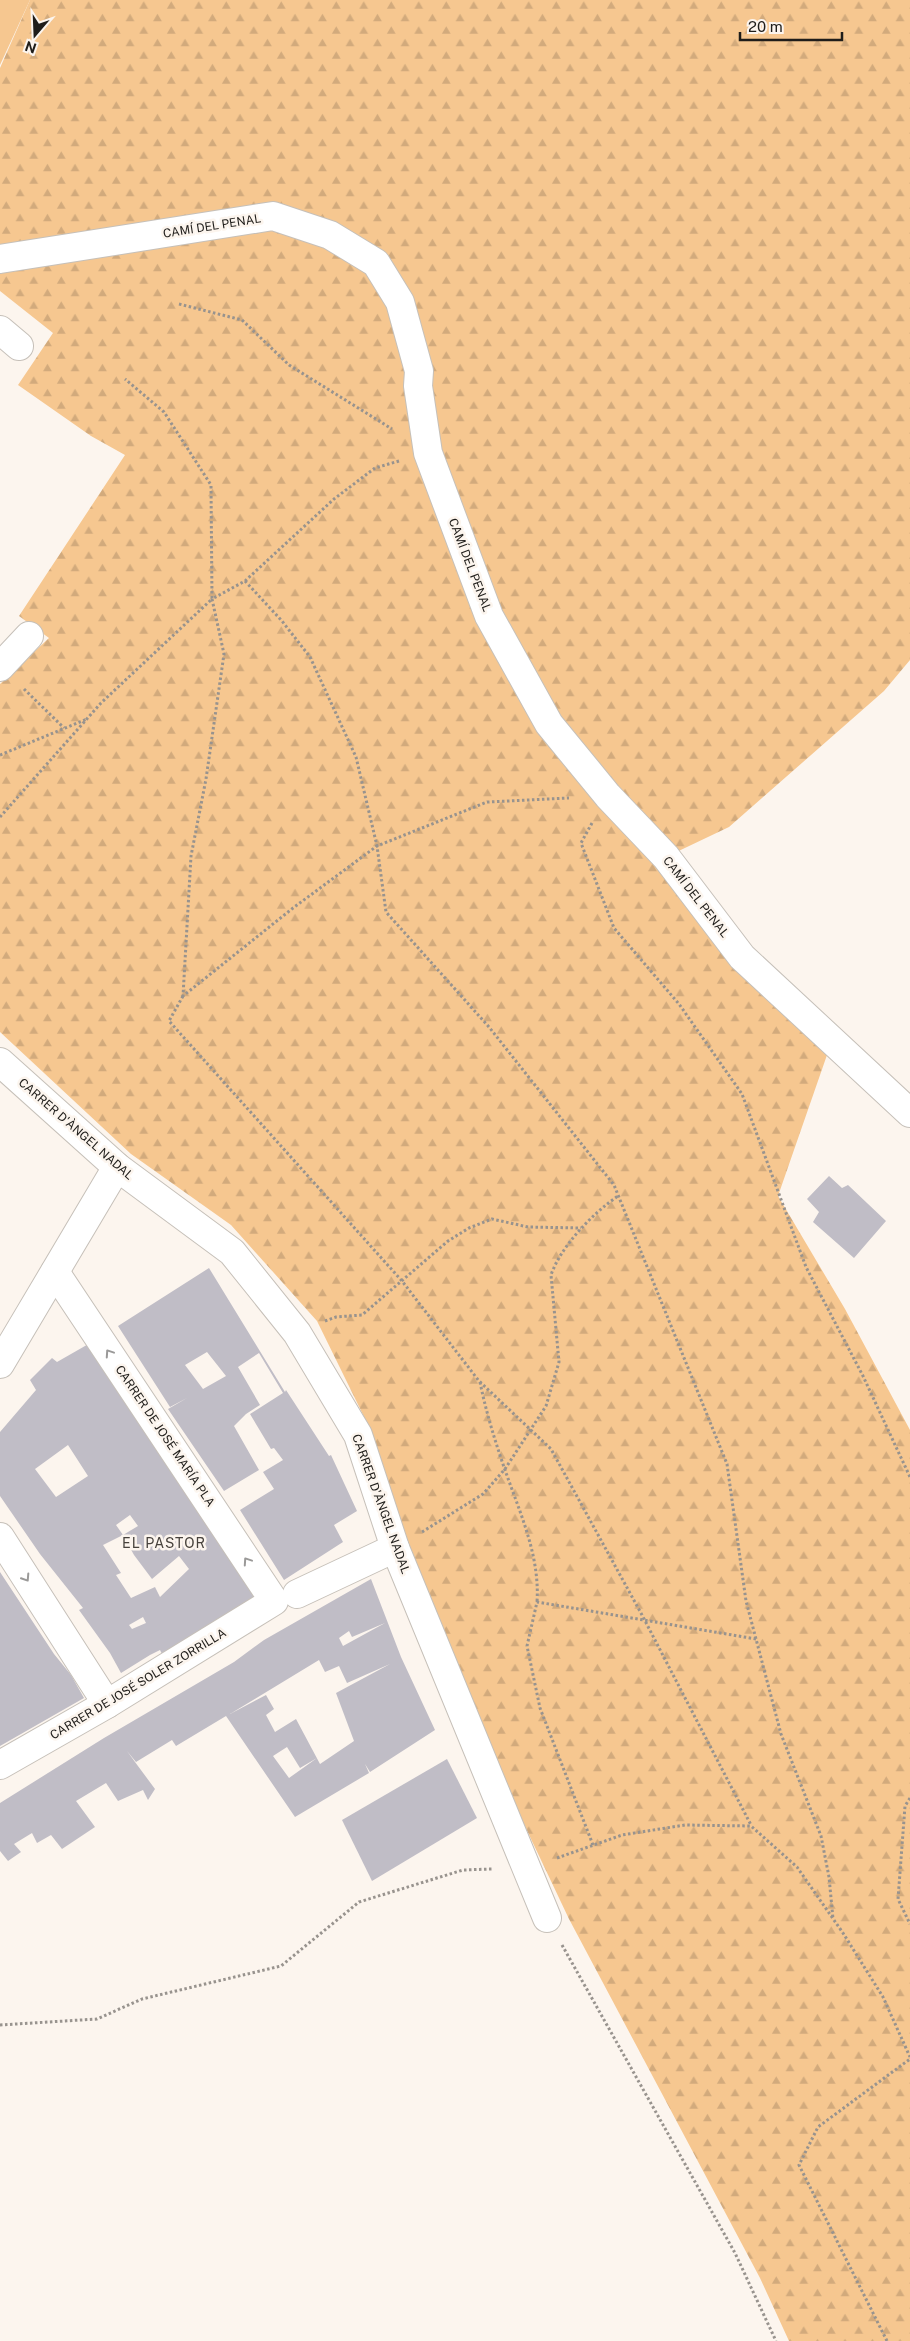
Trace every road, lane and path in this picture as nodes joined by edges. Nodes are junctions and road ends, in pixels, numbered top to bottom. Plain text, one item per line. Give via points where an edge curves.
1 (0, 259) edge
2 (179, 304) dead end
3 (125, 379) dead end
4 (428, 453) junction
5 (245, 581) junction
6 (212, 599) junction
7 (29, 636) dead end
8 (0, 667) edge
9 (88, 719) junction
10 (64, 728) junction
11 (0, 755) edge
12 (608, 796) junction
13 (0, 817) edge
14 (377, 846) junction
15 (183, 996) junction
16 (0, 1062) edge
17 (910, 1113) edge
18 (117, 1166) junction
19 (618, 1196) junction
20 (582, 1228) junction
21 (55, 1272) junction
22 (402, 1281) junction
23 (297, 1333) junction
24 (0, 1364) edge
25 (479, 1381) junction
26 (531, 1430) junction
27 (504, 1469) junction
28 (910, 1477) edge
29 (0, 1537) edge
30 (395, 1548) junction
31 (286, 1597) junction
32 (536, 1602) junction
33 (756, 1639) junction
34 (107, 1704) junction
35 (0, 1765) edge
36 (910, 1798) edge
37 (751, 1826) junction
38 (593, 1845) junction
39 (526, 1868) junction
40 (547, 1918) joint
41 (834, 1920) junction
42 (910, 1924) edge
43 (0, 2025) edge
44 (910, 2058) edge
45 (776, 2341) edge
46 (887, 2341) edge

1 - 4 street, CAMÍ DEL PENAL via 274,216 330,235 376,263 400,302 419,371 418,386
2 - 4 path via 242,320 289,365 346,398
3 - 6 path via 164,412 211,485
4 - 5 path via 375,468 334,498
4 - 12 street, CAMÍ DEL PENAL via 489,616 549,724
5 - 6 path
5 - 14 path via 310,657 356,757
6 - 9 path
6 - 15 path via 224,654 191,856
7 - 8 street
8 - 10 path
9 - 10 path
9 - 13 path
10 - 11 path
12 - 14 path via 487,802
12 - 17 street, CAMÍ DEL PENAL via 666,857 742,957
12 - 28 path via 581,843 614,928 679,1004 742,1094 806,1267 863,1376
14 - 15 path
14 - 19 path via 386,912 489,1027 614,1185
15 - 22 path via 169,1021
16 - 18 street, CARRER D'ÀNGEL NADAL
18 - 21 street
18 - 23 street, CARRER D'ÀNGEL NADAL via 232,1252
19 - 20 path
19 - 33 path via 727,1464 746,1601
20 - 22 path via 528,1228 492,1219 448,1241
20 - 26 path via 551,1275 559,1362 546,1406
21 - 24 street
31 -> 21 street, CARRER DE JOSÉ MARÍA PLA
22 - 23 path via 362,1315 336,1317
22 - 25 path
23 - 30 street, CARRER D'ÀNGEL NADAL via 358,1435
25 - 26 path
25 - 27 path
26 - 27 path
26 - 37 path via 551,1449 642,1615
27 - 30 path via 483,1494
27 - 32 path via 528,1533 538,1581
29 -> 34 street
30 - 31 street, CARRER DE JOSÉ SOLER ZORRILLA
30 - 39 street, CARRER D'ÀNGEL NADAL
31 - 34 street, CARRER DE JOSÉ SOLER ZORRILLA
32 - 33 path
32 - 38 path via 527,1646 540,1708
33 - 41 path via 781,1734 821,1836
34 - 35 street, CARRER DE JOSÉ SOLER ZORRILLA
36 - 42 path via 905,1806 898,1900
37 - 38 path via 685,1825 622,1834
37 - 41 path via 796,1867
38 - 39 path
39 - 40 street, CARRER D'ÀNGEL NADAL
39 - 43 path via 463,1870 359,1902 281,1966 142,1999 96,2019
40 - 45 path via 735,2253
41 - 44 path via 883,1997
44 - 46 path via 818,2127 799,2165

